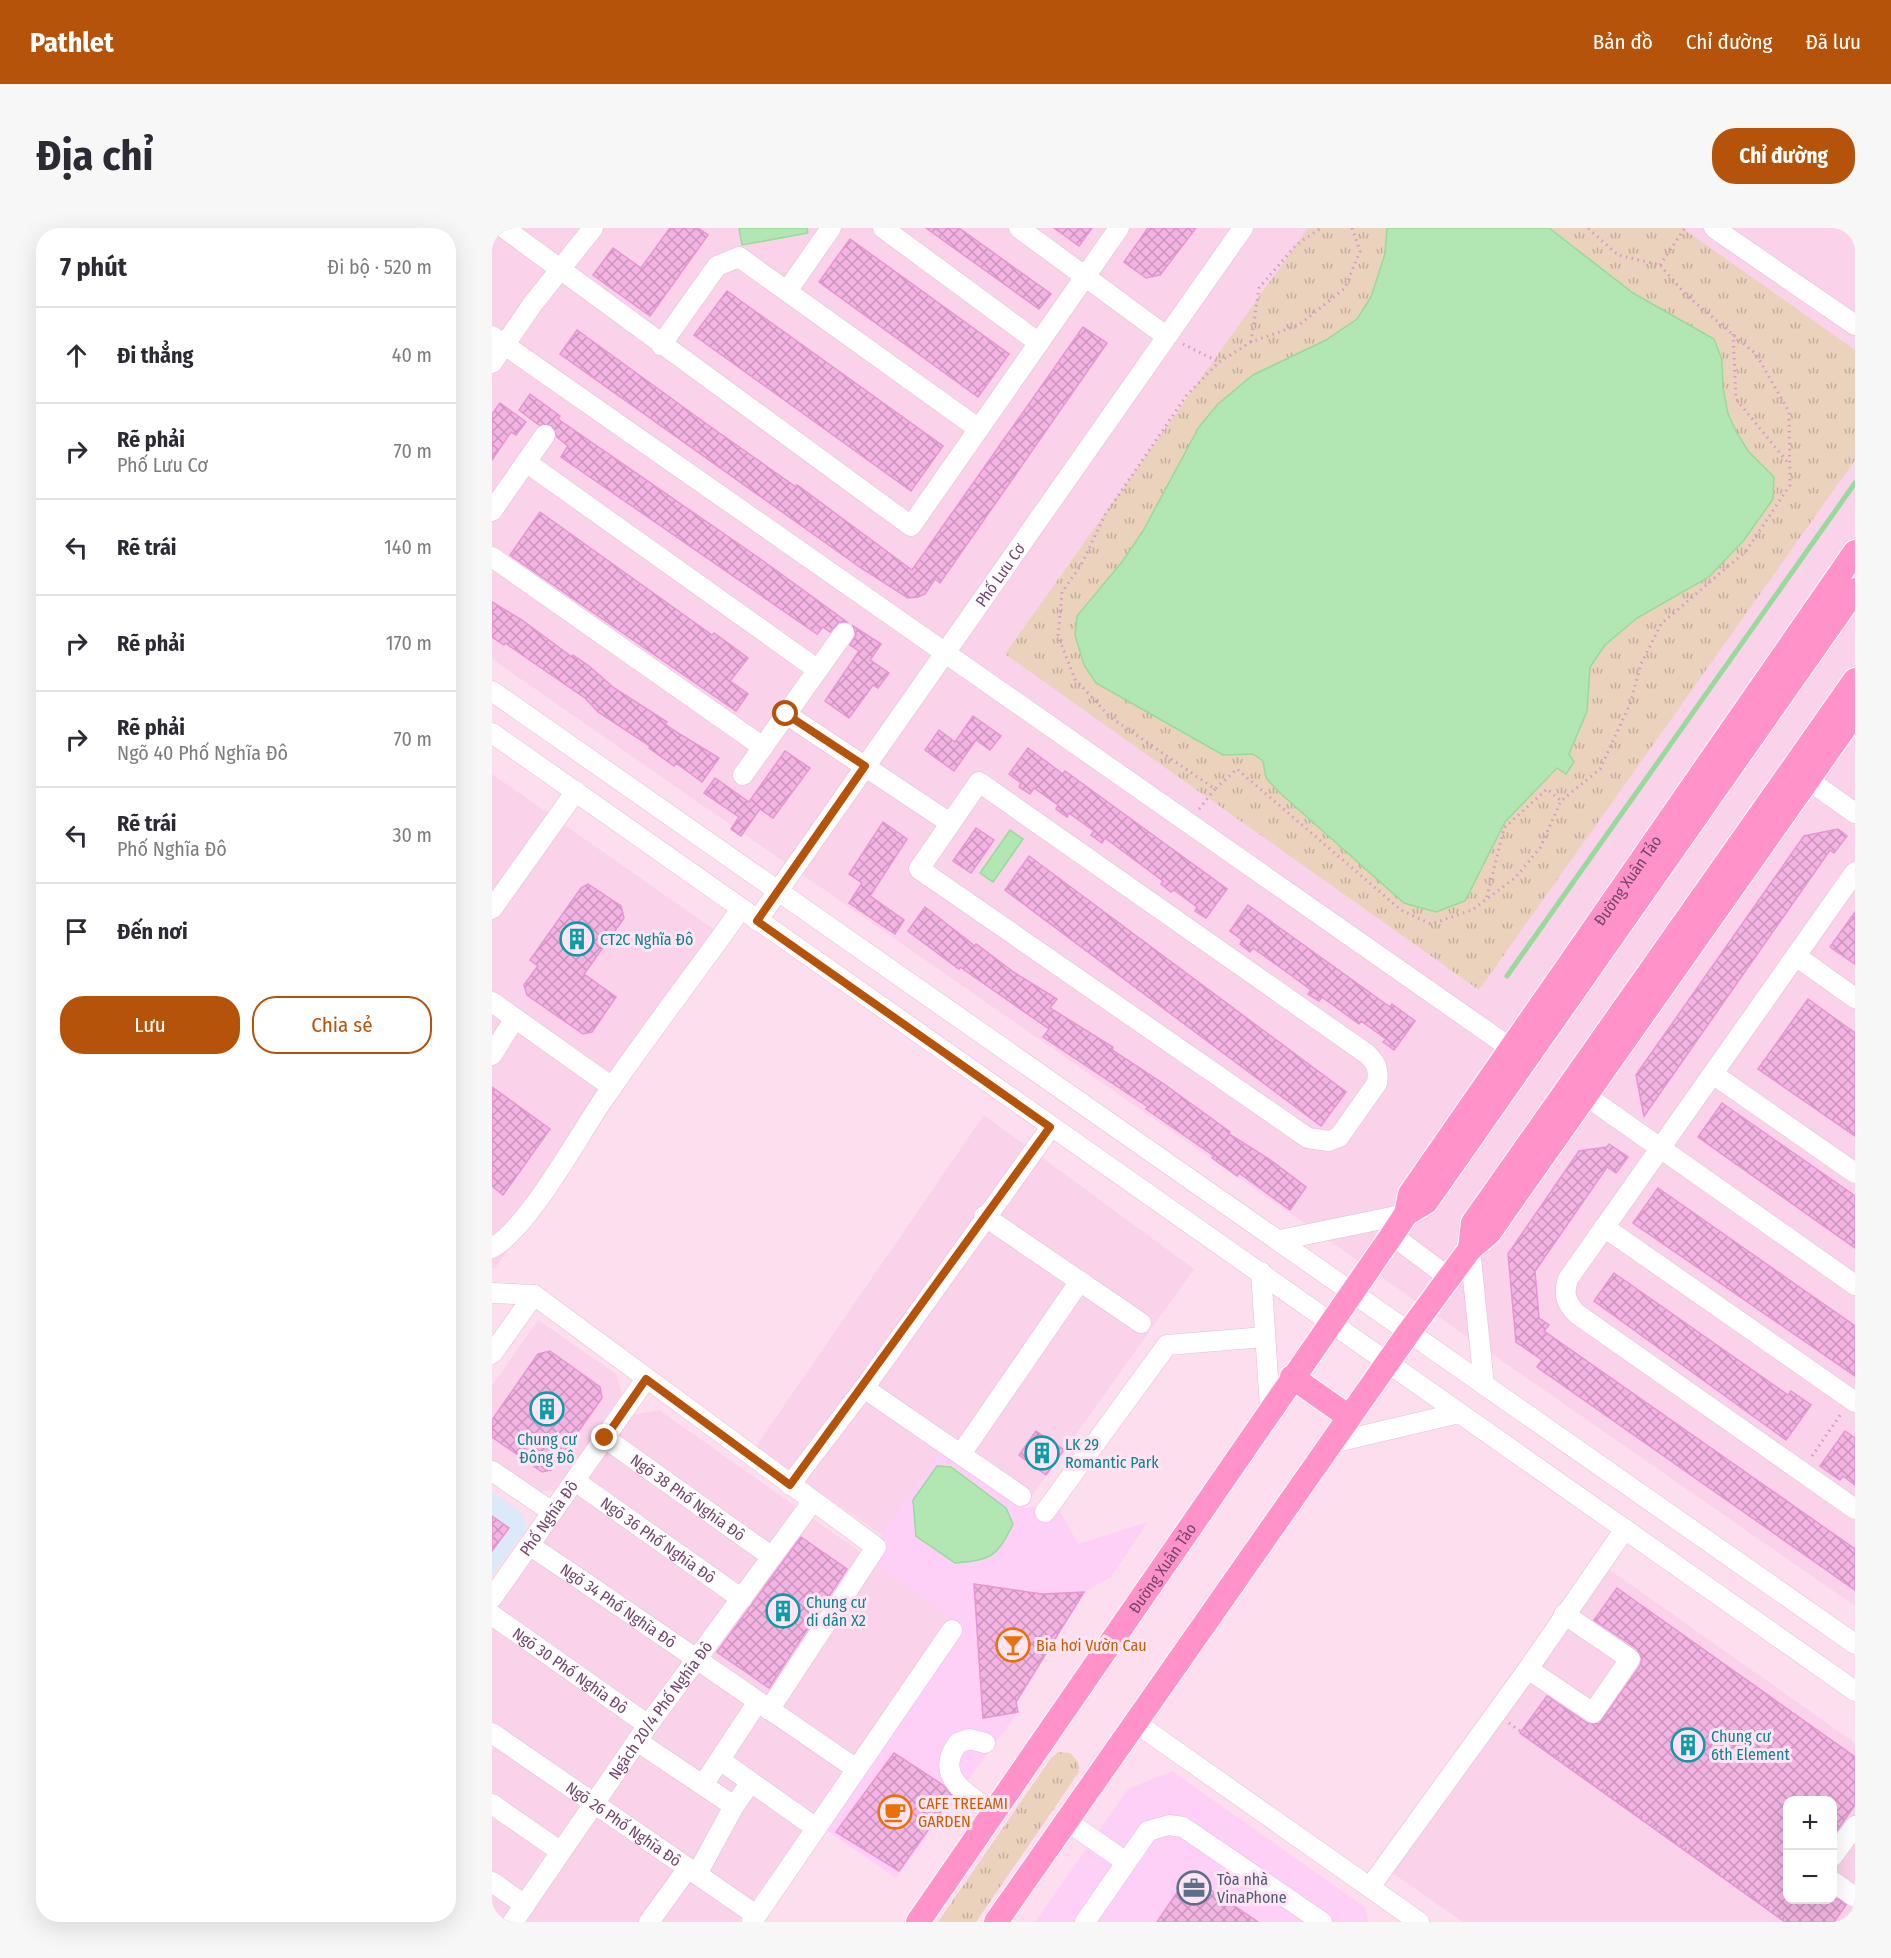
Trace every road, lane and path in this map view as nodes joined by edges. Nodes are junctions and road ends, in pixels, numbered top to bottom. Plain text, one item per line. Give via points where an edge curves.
1 (504, 228) edge
2 (593, 228) edge
3 (831, 228) edge
4 (883, 228) edge
5 (1019, 228) edge
6 (1119, 228) edge
7 (1244, 228) edge
8 (1321, 228) edge
9 (1352, 228) edge
10 (1588, 228) edge
11 (1685, 228) edge
12 (1714, 228) edge
13 (1660, 265) junction
14 (561, 268) junction
15 (1086, 276) junction
16 (787, 291) junction
17 (1855, 325) edge
18 (1733, 334) junction
19 (1167, 336) junction
20 (498, 340) edge
21 (1251, 342) junction
22 (1039, 343) junction
23 (661, 345) junction
24 (1219, 362) junction
25 (492, 363) edge
26 (979, 429) junction
27 (545, 435) dead end
28 (526, 462) junction
29 (1790, 465) junction
30 (492, 511) edge
31 (1855, 552) edge
32 (492, 557) edge
33 (1855, 590) edge
34 (844, 633) dead end
35 (945, 653) junction
36 (818, 670) junction
37 (1855, 680) edge
38 (492, 691) edge
39 (1855, 712) edge
40 (786, 714) junction
41 (492, 733) edge
42 (763, 747) junction
43 (865, 766) junction
44 (1800, 774) junction
45 (743, 776) dead end
46 (576, 791) junction
47 (1561, 801) junction
48 (1855, 813) edge
49 (950, 823) junction
50 (1855, 872) edge
51 (779, 890) junction
52 (1487, 899) junction
53 (492, 909) edge
54 (749, 915) junction
55 (1796, 956) junction
56 (1855, 998) edge
57 (492, 1002) edge
58 (515, 1018) junction
59 (1518, 1054) junction
60 (492, 1055) edge
61 (1713, 1074) junction
62 (612, 1087) junction
63 (1578, 1091) junction
64 (1050, 1127) junction
65 (1660, 1149) junction
66 (1855, 1173) edge
67 (1407, 1214) junction
68 (984, 1216) junction
69 (1604, 1227) junction
70 (1392, 1235) junction
71 (1280, 1240) junction
72 (492, 1248) edge
73 (1470, 1249) junction
74 (1261, 1272) junction
75 (1448, 1277) junction
76 (1080, 1281) junction
77 (1855, 1286) edge
78 (1352, 1290) junction
79 (492, 1293) edge
80 (534, 1295) junction
81 (1331, 1321) junction
82 (1141, 1323) dead end
83 (1409, 1332) junction
84 (1265, 1337) junction
85 (492, 1354) edge
86 (1389, 1361) junction
87 (1292, 1377) junction
88 (646, 1379) junction
89 (1484, 1385) junction
90 (864, 1388) junction
91 (1850, 1405) edge
92 (1270, 1408) junction
93 (1460, 1413) junction
94 (1349, 1417) junction
95 (605, 1438) junction
96 (1332, 1443) junction
97 (961, 1454) junction
98 (1807, 1462) dead end
99 (492, 1471) edge
100 (574, 1481) junction
101 (790, 1485) junction
102 (1021, 1496) dead end
103 (813, 1501) junction
104 (1855, 1509) edge
105 (552, 1512) junction
106 (1045, 1512) dead end
107 (1624, 1529) junction
108 (529, 1545) junction
109 (772, 1557) junction
110 (492, 1598) edge
111 (742, 1599) junction
112 (1564, 1614) junction
113 (492, 1615) edge
114 (952, 1630) dead end
115 (1855, 1644) edge
116 (697, 1657) junction
117 (1528, 1669) junction
118 (1855, 1691) edge
119 (763, 1707) junction
120 (1496, 1713) junction
121 (1136, 1723) junction
122 (492, 1733) edge
123 (643, 1733) junction
124 (985, 1743) dead end
125 (720, 1761) junction
126 (855, 1768) junction
127 (751, 1782) junction
128 (703, 1785) junction
129 (595, 1803) junction
130 (492, 1804) edge
131 (734, 1806) junction
132 (995, 1813) junction
133 (1067, 1821) junction
134 (1855, 1826) edge
135 (816, 1828) junction
136 (1837, 1851) edge
137 (561, 1852) junction
138 (1126, 1862) junction
139 (692, 1871) junction
140 (492, 1882) edge
141 (1837, 1884) edge
142 (1370, 1887) junction
143 (1855, 1897) edge
144 (525, 1905) junction
145 (754, 1919) edge
146 (513, 1922) edge
147 (649, 1922) edge
148 (918, 1922) edge
149 (996, 1922) edge
150 (1085, 1922) edge
151 (1322, 1922) edge
152 (1419, 1922) edge
153 (1788, 1922) edge

1 - 14 street
2 - 14 street
3 - 16 street
4 - 22 street
5 - 15 street
6 - 15 street
7 - 19 street, Phố Lưu Cơ
8 - 21 path via 1296,245 1259,288
9 - 21 path via 1360,251 1345,288 1299,325
10 - 13 path via 1618,255
11 - 13 path
12 - 17 street
13 - 18 path via 1686,296
14 - 20 street
14 - 23 street
15 - 19 street
15 - 22 street
16 - 23 street via 739,258 717,266
16 - 26 street
18 - 29 path via 1756,354 1789,412
18 - 29 path via 1736,399
19 - 24 path
19 - 35 street, Phố Lưu Cơ
20 - 25 street
20 - 35 street
21 - 24 path
22 - 26 street
23 - 26 street via 911,526
24 - 52 path via 1180,405 1105,515 1082,565 1062,592 1058,636 1075,679 1110,717 1215,789 1237,769 1401,909 1431,924 1472,910
27 - 28 street
28 - 30 street
28 - 36 street
29 - 47 path via 1790,484 1746,551 1661,624 1600,769
31 - 59 main road, Đường Xuân Tảo
32 - 42 street
33 - 59 main road, Đường Xuân Tảo
34 - 36 street
35 - 43 street, Phố Lưu Cơ
35 - 59 street
36 - 40 street
37 - 44 main road
38 - 51 street
39 - 44 main road
40 - 42 street
40 - 43 street
41 - 46 street
42 - 45 street
43 - 49 street
43 - 51 street, Phố Lưu Cơ
44 - 48 street
44 - 63 main road
46 - 53 street
46 - 54 street
47 - 52 path via 1540,848 1515,878
47 - 52 path via 1547,789 1504,828
49 - 49 street via 979,782 1367,1054 1379,1072 1377,1083 1339,1137 1329,1141 1308,1138 919,870
50 - 55 street
51 - 54 street, Phố Lưu Cơ
51 - 71 street
54 - 62 street, Phố Lưu Cơ
54 - 64 street
55 - 56 street
55 - 61 street
57 - 58 street
58 - 60 street
58 - 62 street
59 - 67 main road, Đường Xuân Tảo via 1410,1194
61 - 65 street
61 - 66 street
62 - 72 street, Phố Lưu Cơ via 534,1204 505,1241
63 - 65 street
63 - 73 main road via 1489,1233
64 - 68 street
64 - 74 street
65 - 69 street
65 - 77 street
67 - 70 main road, Đường Xuân Tảo
67 - 71 street
68 - 76 street
68 - 90 street
69 - 91 street
69 - 104 street via 1568,1279 1565,1297 1569,1306
70 - 75 street
70 - 78 main road, Đường Xuân Tảo
71 - 78 street
73 - 75 main road
73 - 89 street
74 - 81 street
74 - 84 street
75 - 83 main road
76 - 82 street
76 - 97 street
78 - 81 main road, Đường Xuân Tảo
78 - 83 street
79 - 80 street
80 - 85 street
80 - 88 street
81 - 86 street
81 - 87 main road, Đường Xuân Tảo
83 - 86 main road
83 - 89 street
84 - 92 street
84 - 106 street via 1167,1345
86 - 93 street
86 - 94 main road
87 - 92 main road, Đường Xuân Tảo
87 - 94 main road
88 - 95 street, Phố Nghĩa Đô
88 - 101 street
89 - 115 street
90 - 97 street
90 - 101 street
91 - 98 path
92 - 132 main road, Đường Xuân Tảo
93 - 96 street
93 - 107 street
94 - 96 main road
95 - 100 street, Phố Nghĩa Đô
95 - 109 street, Ngõ 38 Phố Nghĩa Đô
96 - 121 main road
97 - 102 street
99 - 105 street
100 - 105 street, Phố Nghĩa Đô
100 - 111 street, Ngõ 36 Phố Nghĩa Đô
101 - 103 street
103 - 109 street, Ngách 20/4 Phố Nghĩa Đô
103 - 119 street via 876,1547
105 - 108 street, Phố Nghĩa Đô
107 - 112 street
107 - 118 street
108 - 110 street, Phố Nghĩa Đô
108 - 116 street, Ngõ 34 Phố Nghĩa Đô
109 - 111 street, Ngách 20/4 Phố Nghĩa Đô
111 - 116 street, Ngách 20/4 Phố Nghĩa Đô
112 - 117 street
112 - 117 street via 1630,1659 1593,1713
113 - 123 street, Ngõ 30 Phố Nghĩa Đô
114 - 126 street
116 - 119 street, Ngõ 34 Phố Nghĩa Đô
116 - 123 street, Ngách 20/4 Phố Nghĩa Đô
117 - 120 street
119 - 125 street
119 - 126 street, Ngõ 34 Phố Nghĩa Đô
120 - 142 street
120 - 153 path
121 - 133 main road
121 - 142 street
122 - 129 street, Ngõ 26 Phố Nghĩa Đô
123 - 128 street, Ngõ 30 Phố Nghĩa Đô
123 - 129 street, Ngách 20/4 Phố Nghĩa Đô
124 - 132 street via 969,1739 958,1743 951,1773 960,1789
125 - 127 street
125 - 128 street
126 - 135 street
127 - 131 street
127 - 135 street
128 - 131 street, Ngõ 30 Phố Nghĩa Đô
129 - 137 street, Ngách 20/4 Phố Nghĩa Đô
129 - 139 street, Ngõ 26 Phố Nghĩa Đô
130 - 137 street
131 - 139 street
132 - 148 main road, Đường Xuân Tảo
133 - 138 street
133 - 149 main road
134 - 136 street
135 - 145 street
137 - 144 street, Ngách 20/4 Phố Nghĩa Đô
138 - 150 street
138 - 151 street via 1148,1831 1169,1825 1183,1827
139 - 145 street, Ngõ 26 Phố Nghĩa Đô
139 - 147 street
140 - 144 street
141 - 143 street
142 - 152 street
144 - 146 street, Ngách 20/4 Phố Nghĩa Đô

